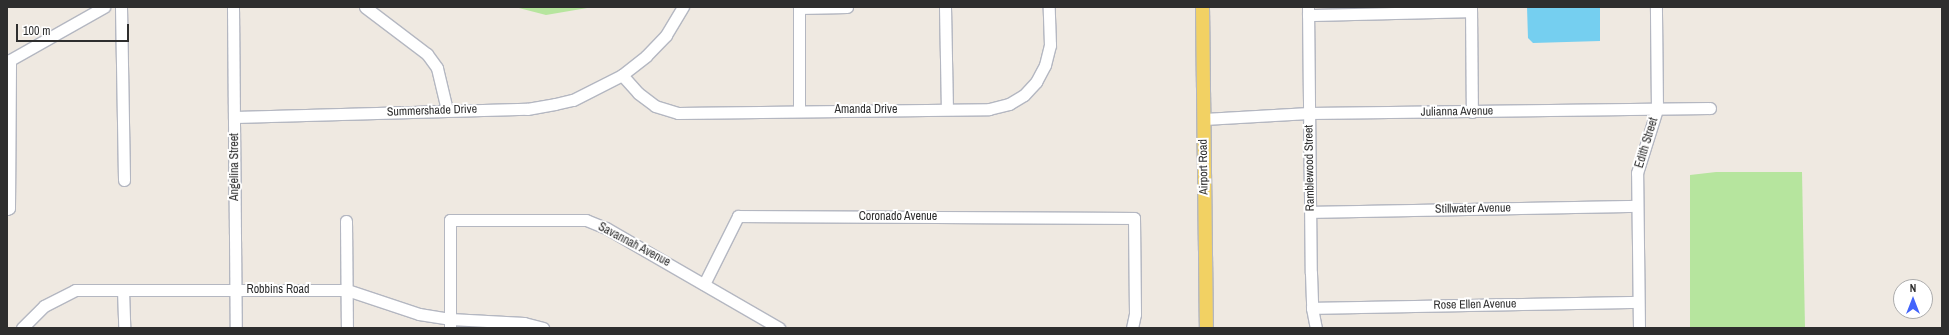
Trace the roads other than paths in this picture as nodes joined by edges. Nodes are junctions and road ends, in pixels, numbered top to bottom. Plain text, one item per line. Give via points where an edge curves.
1 (104, 7) edge
2 (121, 7) edge
3 (233, 7) edge
4 (365, 7) edge
5 (683, 7) edge
6 (798, 7) edge
7 (847, 7) edge
8 (945, 7) edge
9 (1049, 7) edge
10 (1202, 7) edge
11 (1656, 7) edge
12 (1471, 9) edge
13 (1308, 11) edge
14 (622, 75) junction
15 (1710, 108) dead end
16 (947, 109) junction
17 (1657, 109) junction
18 (447, 110) junction
19 (799, 110) junction
20 (1472, 112) junction
21 (1309, 113) junction
22 (235, 117) junction
23 (1204, 119) junction
24 (124, 180) dead end
25 (1636, 206) junction
26 (7, 209) edge
27 (1311, 212) junction
28 (346, 221) dead end
29 (704, 284) junction
30 (123, 290) junction
31 (236, 290) junction
32 (346, 290) junction
33 (1638, 302) junction
34 (1312, 308) junction
35 (450, 324) edge
36 (22, 328) edge
37 (124, 328) edge
38 (236, 328) edge
39 (347, 328) edge
40 (543, 328) edge
41 (779, 328) edge
42 (1132, 328) edge
43 (1206, 328) edge
44 (1316, 328) edge
45 (1639, 328) edge

1 - 26 street via 10,60
2 - 24 street
3 - 22 street, Angelina Street
4 - 18 street via 427,54 437,68
5 - 14 street, Summershade Drive via 666,35 646,56
6 - 7 street
6 - 19 street
8 - 16 street
9 - 16 street, Amanda Drive via 1050,45 1045,65 1036,82 1024,94 1009,104 989,109
10 - 23 main road, Airport Road
11 - 17 street, Edith Street
12 - 13 street
12 - 20 street
13 - 21 street, Ramblewood Street
14 - 18 street, Summershade Drive via 590,92 555,104 527,109
14 - 19 street, Amanda Drive via 638,93 665,110
15 - 17 street, Julianna Avenue
16 - 19 street, Amanda Drive
17 - 20 street, Julianna Avenue
17 - 25 street, Edith Street via 1638,173
18 - 22 street, Summershade Drive via 363,115
20 - 21 street, Julianna Avenue
21 - 23 street, Julianna Avenue
21 - 27 street, Ramblewood Street
22 - 31 street, Angelina Street
23 - 43 main road, Airport Road
25 - 27 street, Stillwater Avenue
25 - 33 street, Edith Street
27 - 34 street, Ramblewood Street
28 - 32 street
29 - 35 street, Savannah Avenue via 606,228 586,220 450,220
29 - 41 street, Savannah Avenue
29 - 42 street, Coronado Avenue via 738,216 1134,218 1135,314
30 - 31 street, Robbins Road
30 - 36 street, Robbins Road via 75,290 44,306
30 - 37 street
31 - 32 street, Robbins Road
31 - 38 street, Angelina Street
32 - 35 street, Robbins Road
32 - 39 street
33 - 34 street, Rose Ellen Avenue
33 - 45 street, Edith Street
34 - 44 street, Ramblewood Street
35 - 40 street, Robbins Road via 524,323

